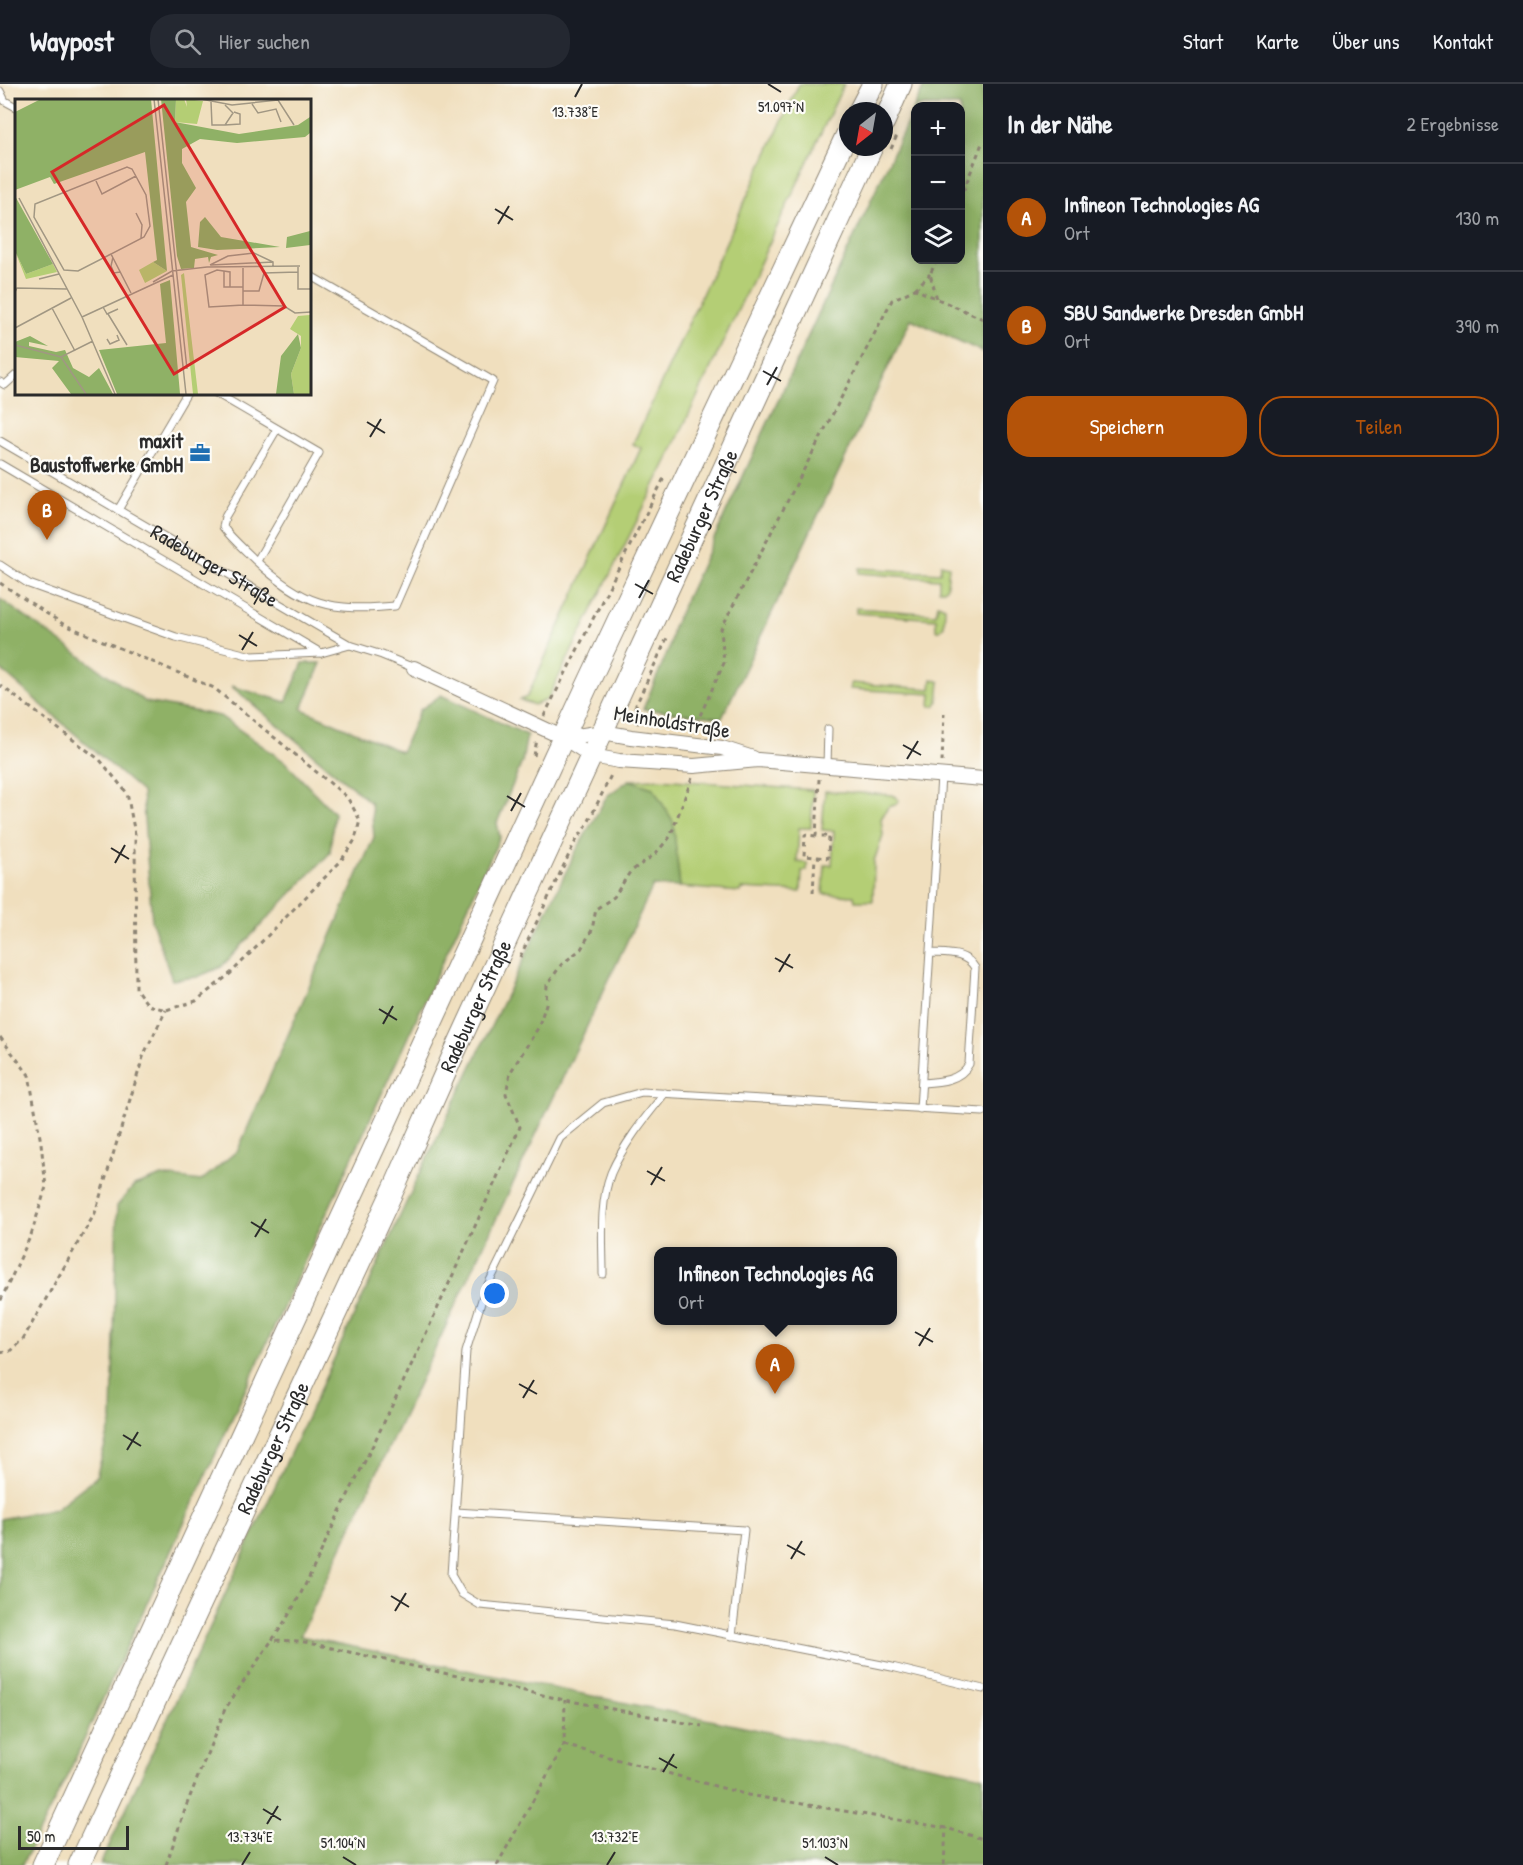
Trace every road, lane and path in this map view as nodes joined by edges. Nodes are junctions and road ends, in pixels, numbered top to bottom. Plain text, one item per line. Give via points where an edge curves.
1 (873, 84) edge
2 (902, 84) edge
3 (0, 91) edge
4 (864, 102) edge
5 (893, 103) edge
6 (15, 106) edge
7 (983, 141) edge
8 (839, 151) edge
9 (868, 156) edge
10 (965, 186) edge
11 (935, 264) edge
12 (930, 274) junction
13 (310, 276) edge
14 (915, 289) junction
15 (937, 299) junction
16 (983, 319) edge
17 (15, 376) edge
18 (0, 382) edge
19 (186, 394) edge
20 (218, 394) edge
21 (277, 429) junction
22 (0, 441) edge
23 (0, 464) edge
24 (118, 510) junction
25 (257, 561) junction
26 (0, 565) edge
27 (0, 583) edge
28 (668, 634) dead end
29 (350, 645) junction
30 (321, 653) junction
31 (414, 668) joint
32 (0, 685) edge
33 (944, 713) dead end
34 (640, 719) dead end
35 (828, 729) dead end
36 (603, 732) junction
37 (564, 738) junction
38 (696, 738) dead end
39 (592, 756) junction
40 (758, 760) junction
41 (823, 765) junction
42 (694, 773) dead end
43 (941, 776) junction
44 (983, 779) edge
45 (576, 825) dead end
46 (584, 828) dead end
47 (816, 836) junction
48 (815, 857) junction
49 (813, 893) dead end
50 (931, 953) junction
51 (166, 1010) junction
52 (0, 1037) edge
53 (922, 1083) junction
54 (665, 1093) junction
55 (920, 1109) junction
56 (983, 1112) edge
57 (603, 1274) dead end
58 (0, 1302) edge
59 (0, 1353) edge
60 (456, 1512) junction
61 (732, 1636) junction
62 (272, 1640) junction
63 (983, 1689) edge
64 (565, 1700) junction
65 (702, 1726) dead end
66 (564, 1745) junction
67 (946, 1828) junction
68 (983, 1839) edge
69 (43, 1865) edge
70 (79, 1865) edge
71 (166, 1865) edge
72 (497, 1865) edge
73 (944, 1865) edge

1 - 4 main road
2 - 5 main road
3 - 6 lane
7 - 10 path
8 - 37 main road, Radeburger Straße
9 - 36 main road, Radeburger Straße
11 - 12 path
12 - 14 path
12 - 15 path
13 - 25 lane via 493,381 395,606 364,609 327,605 297,594
14 - 15 path
14 - 38 path via 892,300 721,629 724,663 699,720
15 - 16 path
17 - 18 lane via 5,385
19 - 24 lane
20 - 21 lane
21 - 25 lane via 223,526
21 - 25 lane via 320,453
22 - 24 lane, Radeburger Straße
23 - 30 lane
24 - 29 lane, Radeburger Straße
26 - 30 lane via 29,584 176,637 252,656
27 - 51 path via 63,624 214,688 347,796 360,820 355,840 340,862 231,973 196,1001
28 - 34 path via 635,707
29 - 30 lane
29 - 31 lane, Radeburger Straße
31 - 37 street, Radeburger Straße
32 - 51 path via 100,760 127,793 135,834 136,989 148,1005
33 - 43 path
35 - 41 lane
36 - 37 street, Meinholdstraße
36 - 39 main road, Radeburger Straße
36 - 40 street, Meinholdstraße via 722,748
37 - 39 street, Meinholdstraße
37 - 69 main road, Radeburger Straße
39 - 40 street, Meinholdstraße via 694,766
39 - 70 main road, Radeburger Straße
40 - 41 street, Meinholdstraße
41 - 43 street, Meinholdstraße
41 - 47 path
42 - 62 path via 670,837 630,872 614,897 596,909 592,930 581,949 561,965 547,985 538,1028 510,1073 506,1094 520,1127 395,1401 297,1603
43 - 44 street, Meinholdstraße
43 - 50 lane
45 - 46 path
47 - 48 path via 805,835 804,856
47 - 48 path via 829,836 828,858
48 - 49 path
50 - 53 lane
50 - 53 lane via 962,955 975,968 972,1031 966,1068 943,1082
51 - 59 path via 144,1054 95,1213 23,1339 10,1351
52 - 58 path via 29,1075 46,1187 31,1235
53 - 55 lane
54 - 55 lane
54 - 57 lane via 631,1136 611,1174 604,1208
54 - 60 lane via 642,1092 603,1103 560,1138 484,1293 466,1351
55 - 56 lane
60 - 61 lane via 451,1575 462,1594 480,1605 675,1624
60 - 61 lane via 744,1530
61 - 63 lane
62 - 64 path via 300,1641
62 - 71 path via 225,1709
64 - 65 path
64 - 66 path
66 - 67 path via 748,1795
66 - 72 path
67 - 68 path
67 - 73 path

